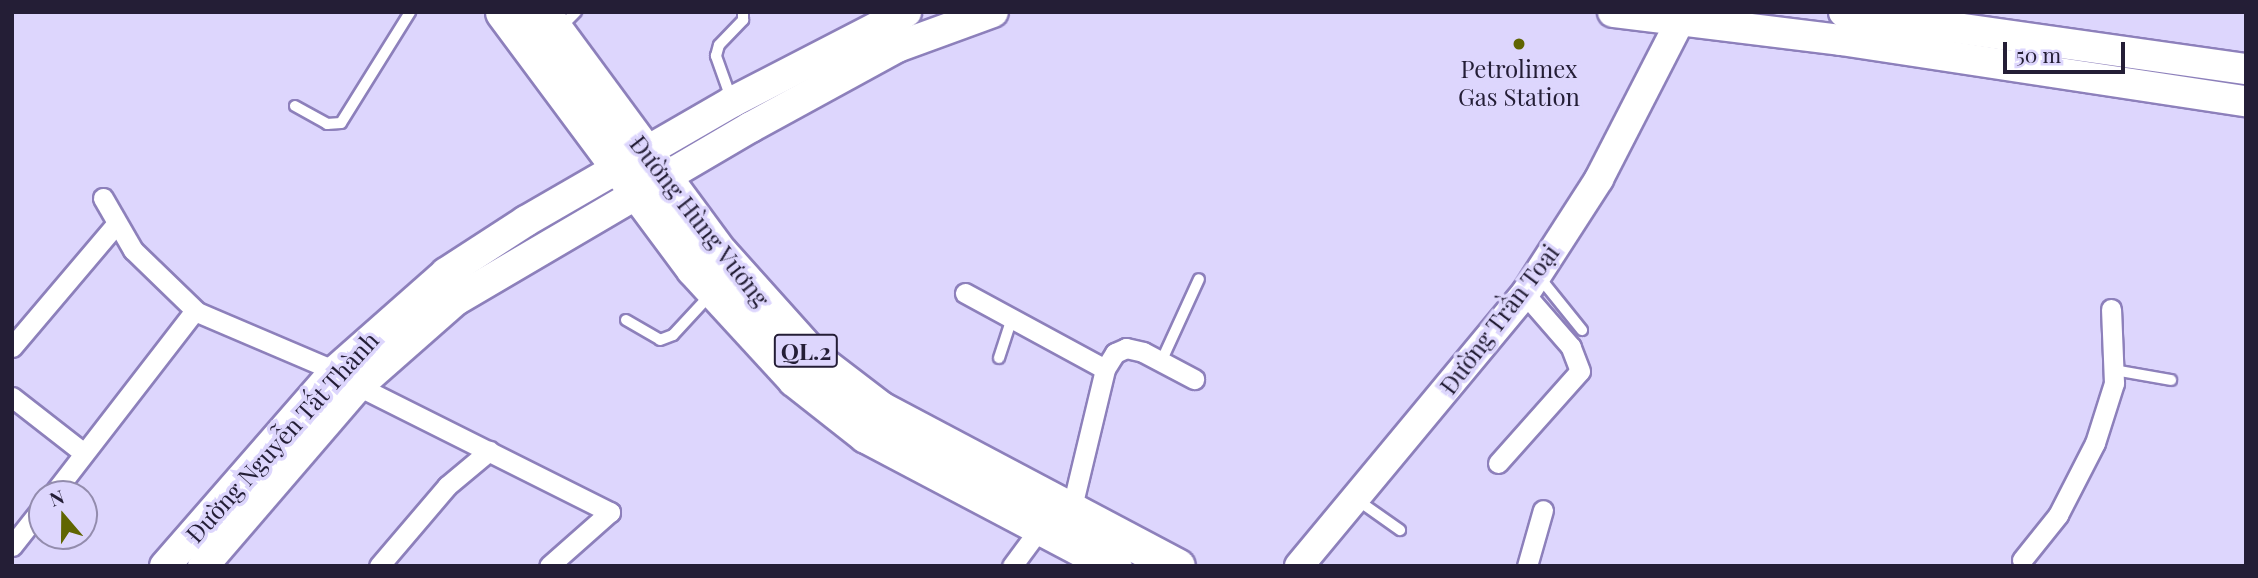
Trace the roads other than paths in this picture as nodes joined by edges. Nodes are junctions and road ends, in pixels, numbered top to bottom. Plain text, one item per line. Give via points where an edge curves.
1 (410, 12) edge
2 (503, 12) edge
3 (743, 12) edge
4 (906, 12) edge
5 (993, 12) edge
6 (1613, 12) edge
7 (1844, 12) edge
8 (1683, 16) edge
9 (558, 19) edge
10 (2246, 69) edge
11 (2246, 101) edge
12 (732, 102) junction
13 (295, 106) dead end
14 (632, 159) junction
15 (652, 187) junction
16 (103, 198) dead end
17 (117, 223) junction
18 (1199, 279) dead end
19 (1531, 284) junction
20 (713, 291) junction
21 (965, 293) dead end
22 (2111, 309) dead end
23 (195, 310) junction
24 (626, 320) dead end
25 (1011, 322) junction
26 (1581, 330) dead end
27 (12, 347) edge
28 (999, 358) dead end
29 (363, 362) junction
30 (1161, 362) junction
31 (1105, 369) junction
32 (2114, 370) junction
33 (1194, 379) dead end
34 (2171, 380) dead end
35 (12, 397) edge
36 (489, 451) junction
37 (84, 453) junction
38 (1498, 463) dead end
39 (63, 480) edge
40 (1356, 499) junction
41 (1543, 510) dead end
42 (1071, 511) junction
43 (229, 514) junction
44 (28, 526) edge
45 (1040, 528) junction
46 (1400, 530) dead end
47 (12, 546) edge
48 (2021, 564) edge
49 (165, 566) edge
50 (203, 566) edge
51 (379, 566) edge
52 (549, 566) edge
53 (1012, 566) edge
54 (1114, 566) edge
55 (1177, 566) edge
56 (1299, 566) edge
57 (1527, 566) edge

1 - 13 lane via 341,123 327,124
2 - 14 highway, Đường Hùng Vương / QL.2
3 - 12 lane via 743,20 719,45 716,56
4 - 12 main road, Đường Nguyễn Tất Thành
5 - 15 main road, Đường Nguyễn Tất Thành via 897,47
6 - 8 main road
7 - 10 main road
8 - 11 main road
8 - 19 street, Đường Trần Toại via 1599,179
9 - 14 highway, Đường Hùng Vương / QL.2
12 - 14 main road, Đường Nguyễn Tất Thành
14 - 15 highway, Đường Hùng Vương / QL.2
14 - 29 main road, Đường Nguyễn Tất Thành via 481,248
15 - 20 highway, Đường Hùng Vương / QL.2
15 - 29 main road, Đường Nguyễn Tất Thành via 499,272
15 - 42 highway, Đường Hùng Vương / QL.2 via 720,253 791,337 857,396
16 - 17 street
17 - 23 street via 132,250
17 - 27 street
18 - 30 lane
19 - 26 lane
19 - 38 street via 1571,347 1580,371
19 - 40 street, Đường Trần Toại
20 - 24 lane via 673,335 660,340
20 - 45 highway, Đường Hùng Vương / QL.2 via 771,357 842,420
21 - 25 street
22 - 32 street
23 - 29 street
23 - 37 street
25 - 28 lane
25 - 31 street
29 - 36 street
29 - 43 main road, Đường Nguyễn Tất Thành
30 - 31 street via 1126,348 1115,353
30 - 33 street
31 - 42 street
32 - 34 lane
32 - 48 street via 2095,443 2059,515
35 - 37 street
36 - 51 street via 447,486
36 - 52 street via 610,512
37 - 39 street
40 - 46 lane
40 - 56 street, Đường Trần Toại
41 - 57 street
42 - 55 highway, Đường Hùng Vương / QL.2
43 - 49 main road, Đường Nguyễn Tất Thành
43 - 50 main road, Đường Nguyễn Tất Thành
44 - 47 street
45 - 53 street
45 - 54 highway, Đường Hùng Vương / QL.2

